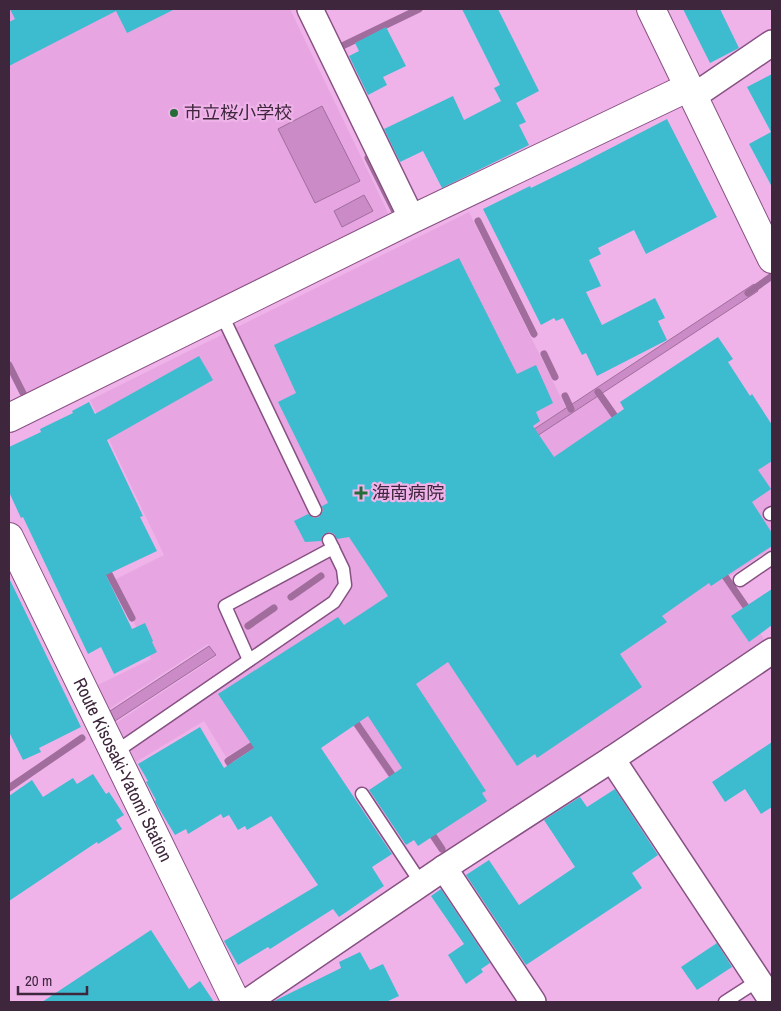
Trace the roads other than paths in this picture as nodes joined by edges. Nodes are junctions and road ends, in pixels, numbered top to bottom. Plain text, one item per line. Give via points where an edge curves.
1 (310, 9) edge
2 (651, 9) edge
3 (772, 43) edge
4 (692, 92) junction
5 (412, 219) junction
6 (772, 259) edge
7 (221, 313) junction
8 (9, 418) edge
9 (314, 510) dead end
10 (9, 537) edge
11 (772, 558) edge
12 (740, 580) dead end
13 (772, 651) edge
14 (249, 660) junction
15 (114, 753) junction
16 (612, 759) junction
17 (362, 794) dead end
18 (444, 868) junction
19 (422, 884) junction
20 (759, 980) junction
21 (772, 1001) edge
22 (236, 1002) edge
23 (247, 1002) edge
24 (532, 1002) edge
25 (725, 1002) edge

1 - 5 street
2 - 4 street
3 - 4 street
4 - 5 street
4 - 6 street
5 - 7 street
7 - 8 street
7 - 9 lane
10 - 15 street, Route Kisosaki-Yatomi Station
11 - 12 lane
13 - 16 street
14 - 14 lane via 225,606 331,544 343,569 345,585 334,602
14 - 15 lane
15 - 22 street, Route Kisosaki-Yatomi Station
16 - 18 street
16 - 20 street
17 - 19 lane
18 - 19 street
18 - 24 street
19 - 23 street
20 - 21 street
20 - 25 lane

